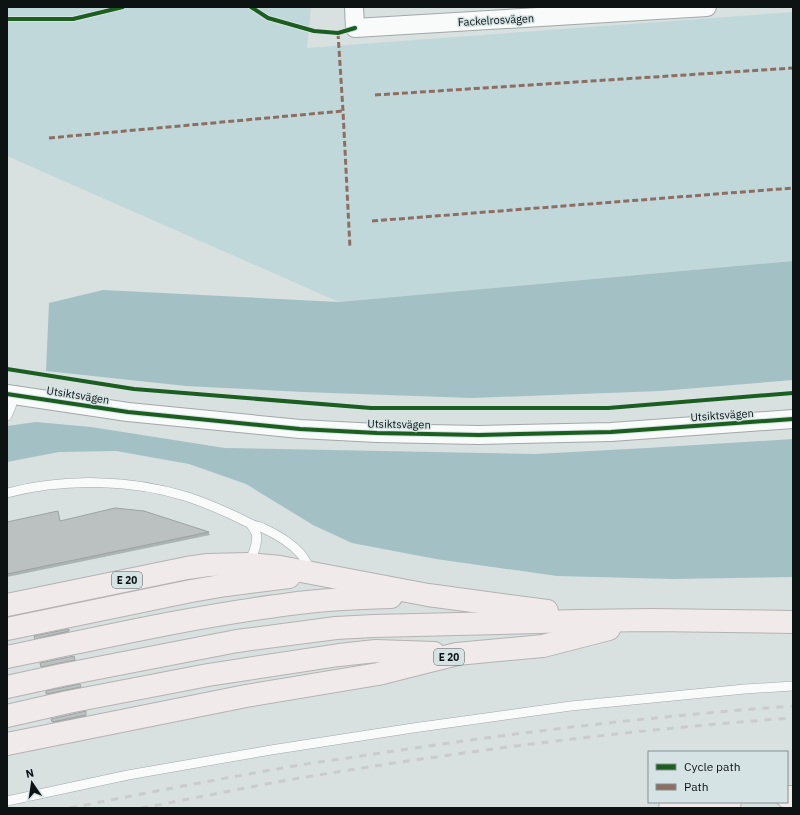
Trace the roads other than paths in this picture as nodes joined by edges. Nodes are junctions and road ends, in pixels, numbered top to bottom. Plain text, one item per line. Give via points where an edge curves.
1 (354, 7) edge
2 (707, 7) edge
3 (10, 394) edge
4 (7, 416) edge
5 (793, 419) edge
6 (7, 492) edge
7 (252, 525) junction
8 (248, 564) junction
9 (314, 574) junction
10 (371, 584) junction
11 (226, 585) junction
12 (428, 595) junction
13 (7, 605) edge
14 (652, 620) junction
15 (793, 622) edge
16 (454, 623) junction
17 (7, 629) edge
18 (7, 643) edge
19 (457, 654) junction
20 (7, 657) edge
21 (7, 672) edge
22 (793, 686) edge
23 (7, 687) edge
24 (7, 702) edge
25 (7, 716) edge
26 (7, 731) edge
27 (7, 744) edge
28 (7, 802) edge
29 (718, 803) edge
30 (670, 808) edge

1 - 2 street, Fackelrosvägen via 354,28
3 - 4 lane via 11,407
3 - 5 street, Utsiktsvägen via 128,412 300,429 377,433 479,435 611,432
6 - 7 lane via 78,482 137,486 187,497
7 - 8 lane via 256,540
7 - 9 lane via 286,541 300,554
8 - 9 highway, E 20
8 - 11 lane via 241,575
8 - 13 highway, E 20 via 208,564
9 - 10 highway, E 20
9 - 11 highway, E 20
10 - 12 highway, E 20
10 - 18 highway, E 20 via 229,599
11 - 17 highway, E 20
12 - 14 highway, E 20 via 553,611
12 - 20 highway, E 20 via 333,600 262,608 182,621
14 - 15 highway, E 20
14 - 16 highway, E 20
14 - 19 highway, E 20 via 543,646
16 - 21 highway, E 20 via 373,613 280,620 199,633
16 - 23 highway, E 20 via 336,628 245,640
16 - 24 highway, E 20 via 375,638 205,661
19 - 25 highway, E 20 via 376,651 339,655 208,675
19 - 26 highway, E 20 via 340,667 230,685
19 - 27 highway, E 20 via 378,674 246,696
22 - 28 lane via 571,706 414,728 136,774
29 - 30 highway

